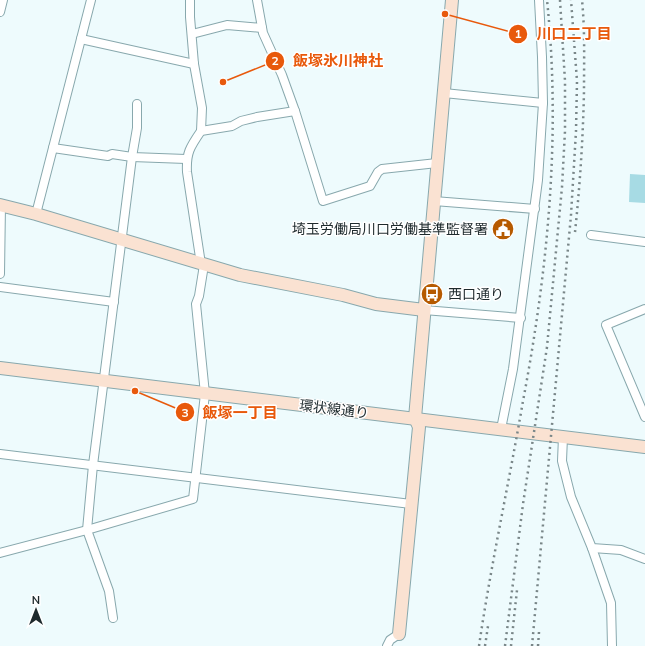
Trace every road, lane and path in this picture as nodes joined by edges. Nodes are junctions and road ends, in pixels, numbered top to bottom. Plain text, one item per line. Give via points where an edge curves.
1 (3, 0) edge
2 (91, 0) edge
3 (190, 0) edge
4 (257, 0) edge
5 (452, 0) edge
6 (539, 0) edge
7 (0, 12) edge
8 (262, 28) junction
9 (192, 34) junction
10 (81, 39) junction
11 (194, 64) junction
12 (444, 93) junction
13 (543, 103) junction
14 (137, 104) dead end
15 (295, 111) junction
16 (201, 131) junction
17 (53, 148) junction
18 (132, 157) junction
19 (186, 159) junction
20 (437, 163) junction
21 (434, 201) junction
22 (1, 205) edge
23 (535, 209) junction
24 (36, 214) junction
25 (591, 235) dead end
26 (122, 240) junction
27 (645, 242) edge
28 (203, 265) junction
29 (0, 274) edge
30 (0, 287) edge
31 (114, 302) junction
32 (645, 309) edge
33 (424, 310) junction
34 (521, 318) junction
35 (0, 368) edge
36 (104, 381) junction
37 (206, 394) junction
38 (645, 417) edge
39 (415, 418) junction
40 (501, 429) junction
41 (563, 437) junction
42 (645, 447) edge
43 (0, 454) edge
44 (92, 465) junction
45 (196, 478) junction
46 (411, 504) junction
47 (87, 530) junction
48 (592, 548) junction
49 (0, 553) edge
50 (645, 558) edge
51 (113, 618) dead end
52 (399, 634) joint
53 (386, 646) edge
54 (612, 646) edge

1 - 7 street
2 - 10 street
3 - 9 street
4 - 8 street
5 - 12 street
6 - 13 street
8 - 9 street via 227,25
8 - 15 street
9 - 11 street
10 - 11 street
10 - 17 street
11 - 16 street via 202,108
12 - 13 street
12 - 20 street
13 - 23 street
14 - 18 street via 137,128
15 - 16 street via 257,117 232,126
15 - 20 street via 323,201 370,186 382,169
16 - 19 street
17 - 18 street
17 - 24 street
18 - 19 street
18 - 26 street
19 - 28 street
20 - 21 street
21 - 23 street
21 - 33 street
22 - 24 street
22 - 29 street
23 - 34 street
24 - 26 street
25 - 27 street
26 - 28 street
26 - 31 street
28 - 33 street via 376,304
28 - 37 street via 196,304
30 - 31 street
31 - 36 street
32 - 38 street via 606,325
33 - 34 street
33 - 39 street
34 - 40 street via 514,369
35 - 36 street, 環状線通り
36 - 37 street, 環状線通り
36 - 44 street
37 - 39 street, 環状線通り
37 - 45 street
39 - 40 street, 環状線通り
39 - 46 street via 419,428
40 - 41 street, 環状線通り
41 - 42 street, 環状線通り
41 - 48 street via 562,461 571,498
43 - 44 street
44 - 45 street
44 - 47 street
45 - 46 street
45 - 47 street via 192,499
46 - 52 street
47 - 49 street
47 - 51 street via 108,590
48 - 50 street via 621,550
48 - 54 street via 611,603
52 - 53 street

